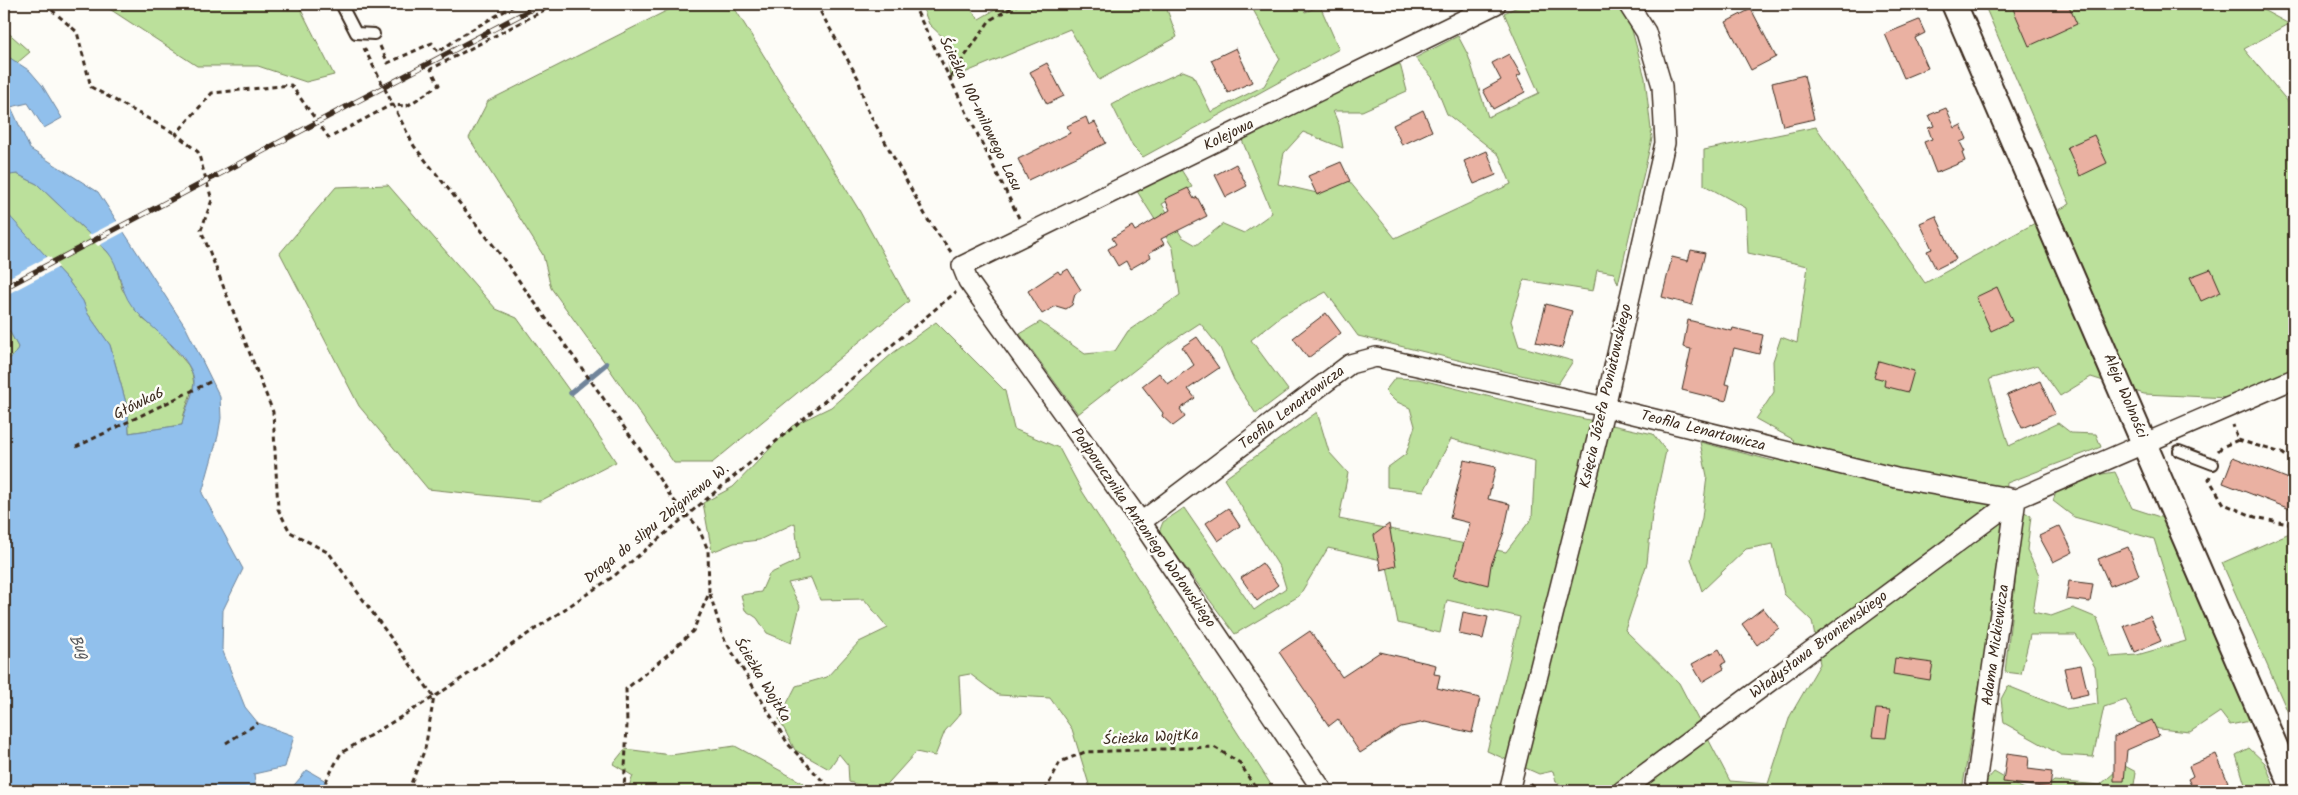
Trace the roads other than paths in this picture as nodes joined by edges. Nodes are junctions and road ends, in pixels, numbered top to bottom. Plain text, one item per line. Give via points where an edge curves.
1 (340, 4) edge
2 (1496, 4) edge
3 (1628, 4) edge
4 (1954, 4) edge
5 (374, 34) road end
6 (965, 274) joint
7 (2294, 379) edge
8 (1604, 407) junction
9 (2145, 442) junction
10 (2179, 451) dead end
11 (2213, 464) road end
12 (2016, 499) junction
13 (1141, 522) junction
14 (2294, 790) edge
15 (1323, 791) edge
16 (1510, 791) edge
17 (1622, 791) edge
18 (1975, 791) edge

1 - 5 lane via 356,33
2 - 6 street, Kolejowa via 1027,234
3 - 8 street, Księcia Józefa Poniatowskiego via 1646,32 1662,86 1665,143
4 - 9 street, Aleja Wolności
6 - 13 street, Podporucznika Antoniego Wołowskiego
7 - 9 street
8 - 12 street, Teofila Lenartowicza via 1896,478
8 - 13 street, Teofila Lenartowicza via 1376,357 1350,364
8 - 16 street, Księcia Józefa Poniatowskiego
9 - 12 street
9 - 14 street, Aleja Wolności
10 - 11 lane
12 - 17 street, Władysława Broniewskiego
12 - 18 street, Adama Mickiewicza
13 - 15 street, Podporucznika Antoniego Wołowskiego

